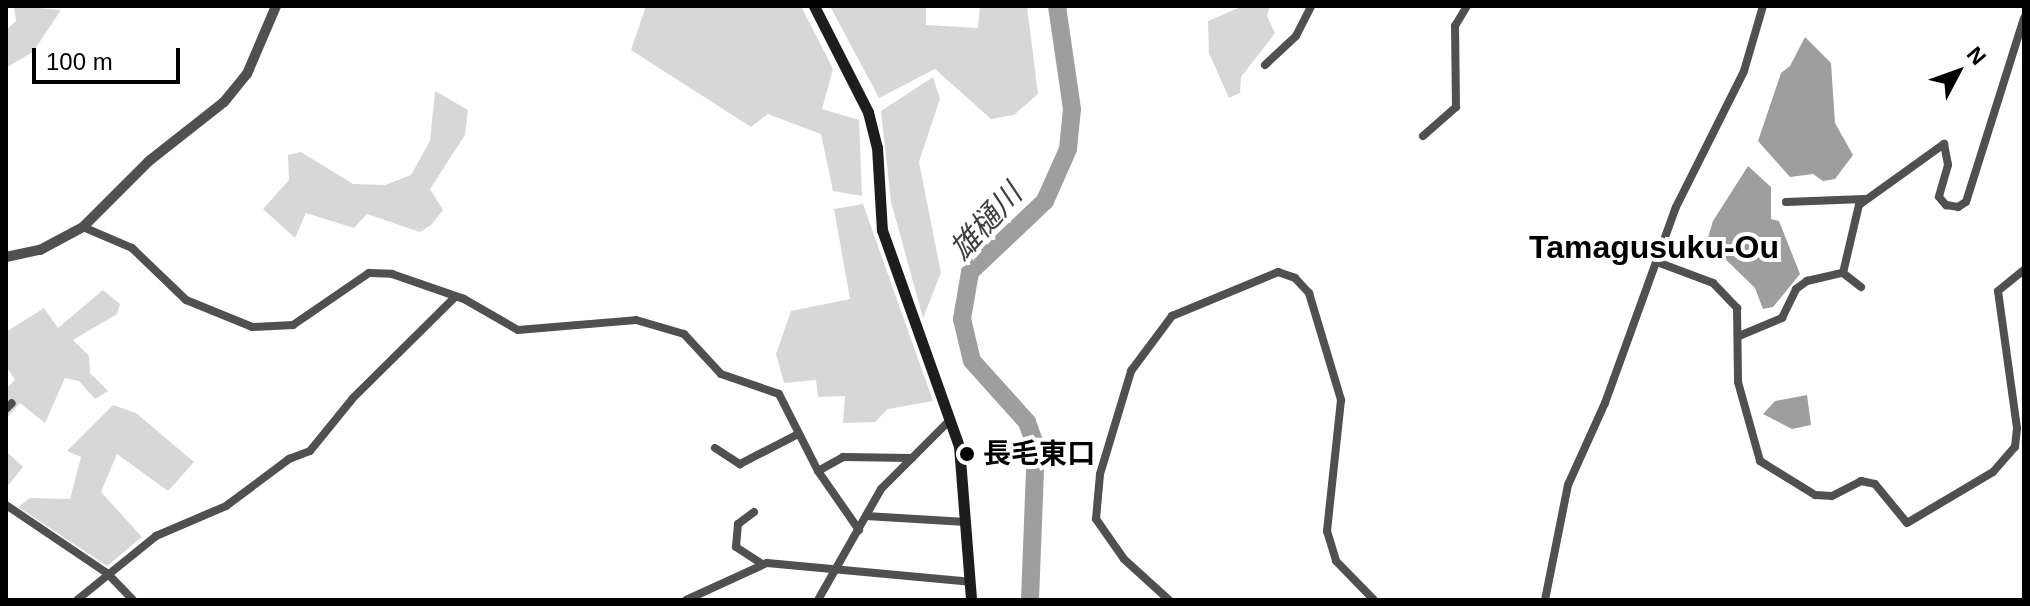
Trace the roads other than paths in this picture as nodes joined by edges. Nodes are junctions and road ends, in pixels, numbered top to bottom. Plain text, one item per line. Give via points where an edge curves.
1 (276, 6) edge
2 (814, 6) edge
3 (1311, 6) edge
4 (1467, 6) edge
5 (1763, 6) edge
6 (2024, 18) edge
7 (1265, 65) dead end
8 (1423, 136) dead end
9 (1865, 199) junction
10 (1786, 202) dead end
11 (83, 227) junction
12 (6, 257) edge
13 (1657, 262) junction
14 (2024, 270) edge
15 (1843, 273) junction
16 (1861, 287) dead end
17 (454, 298) junction
18 (1739, 336) junction
19 (951, 418) junction
20 (798, 434) junction
21 (715, 448) dead end
22 (912, 458) junction
23 (818, 471) junction
24 (6, 505) edge
25 (754, 512) dead end
26 (866, 516) junction
27 (966, 522) junction
28 (859, 530) junction
29 (762, 564) junction
30 (836, 569) junction
31 (107, 573) junction
32 (970, 582) junction
33 (77, 600) edge
34 (133, 600) edge
35 (686, 600) edge
36 (818, 600) edge
37 (971, 600) edge
38 (1169, 600) edge
39 (1374, 600) edge
40 (1545, 600) edge

1 - 11 street via 238,88 149,161
2 - 19 main road via 868,112 877,147 882,230
3 - 7 street via 1296,36
4 - 8 street via 1455,26 1456,107
5 - 13 street via 1744,71 1676,207
6 - 9 street via 1966,202 1946,205 1939,197 1948,165 1944,144
9 - 10 street
9 - 15 street
11 - 12 street via 40,250
11 - 17 street via 132,248 186,300 252,327 293,325 369,273 392,274
13 - 18 street via 1727,293 1737,308
13 - 40 street via 1568,485
14 - 18 street via 1998,291 2017,428 2015,447 1993,472 1907,523 1875,484 1861,481 1832,496 1815,495 1760,461 1742,409
15 - 16 street
15 - 18 street via 1807,281 1796,289 1782,318
17 - 20 street via 518,330 636,320 684,334 721,374 779,394
17 - 31 street via 353,398 310,451 289,459 226,506 156,536
19 - 22 street
19 - 27 main road via 962,464
20 - 21 street via 740,464
20 - 23 street
22 - 23 street via 843,457
22 - 26 street via 881,489
23 - 28 street
24 - 31 street
25 - 29 street via 738,524 736,547
26 - 27 street
26 - 28 street
27 - 32 main road
28 - 30 street
29 - 30 street
29 - 35 street
30 - 32 street
30 - 36 street
31 - 33 street
31 - 34 street
32 - 37 main road
38 - 39 street via 1124,559 1096,519 1100,474 1131,371 1172,316 1278,272 1295,278 1309,293 1341,400 1327,531 1336,561

